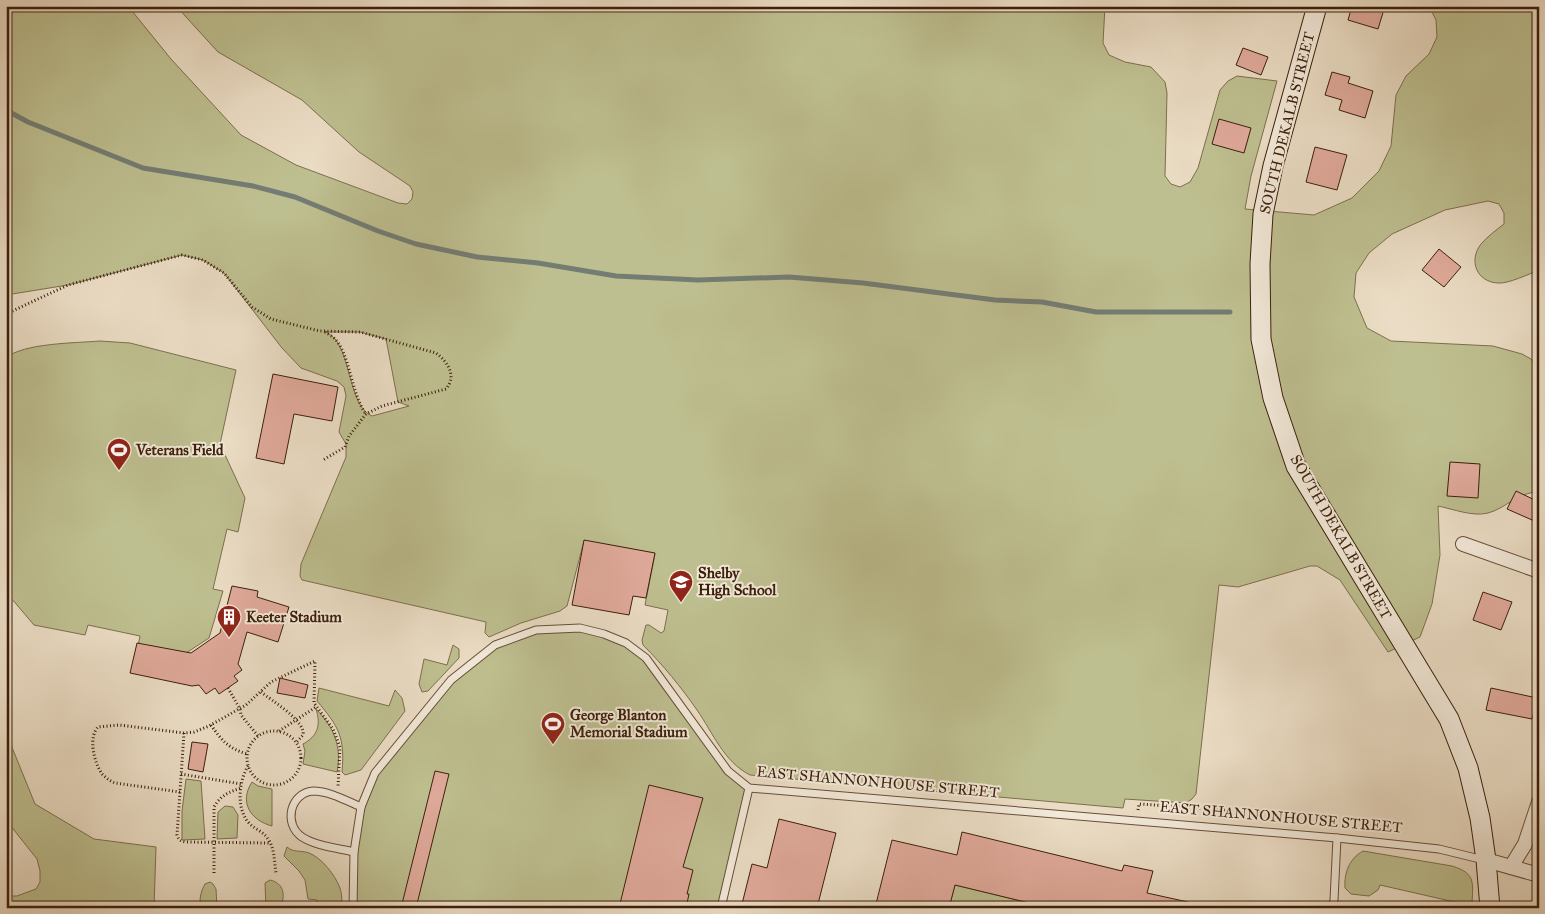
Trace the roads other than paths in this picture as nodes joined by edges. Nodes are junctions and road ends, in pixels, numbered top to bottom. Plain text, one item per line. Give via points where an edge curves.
1 (1318, 6) edge
2 (1463, 544) dead end
3 (1539, 571) edge
4 (749, 788) junction
5 (1539, 802) edge
6 (361, 807) junction
7 (1337, 838) junction
8 (354, 852) junction
9 (1486, 860) junction
10 (1511, 867) junction
11 (1539, 875) edge
12 (353, 908) edge
13 (721, 908) edge
14 (1332, 908) edge
15 (1490, 908) edge

1 - 9 main road, SOUTH DEKALB STREET via 1273,166 1263,214 1261,339 1271,390 1296,466 1449,719 1468,768
2 - 3 street
4 - 6 lane, EAST SHANNONHOUSE STREET via 728,771 646,658 626,643 580,628 536,630 495,645 451,680 375,773
4 - 7 lane, EAST SHANNONHOUSE STREET
4 - 13 lane
5 - 10 street via 1531,829
6 - 8 lane
6 - 8 lane via 313,791 298,797 291,811 291,820 302,837
7 - 9 lane, EAST SHANNONHOUSE STREET via 1439,848
7 - 14 lane
8 - 12 lane
9 - 10 street, EAST SHANNONHOUSE STREET
9 - 15 main road, SOUTH DEKALB STREET
10 - 11 street, EAST SHANNONHOUSE STREET

